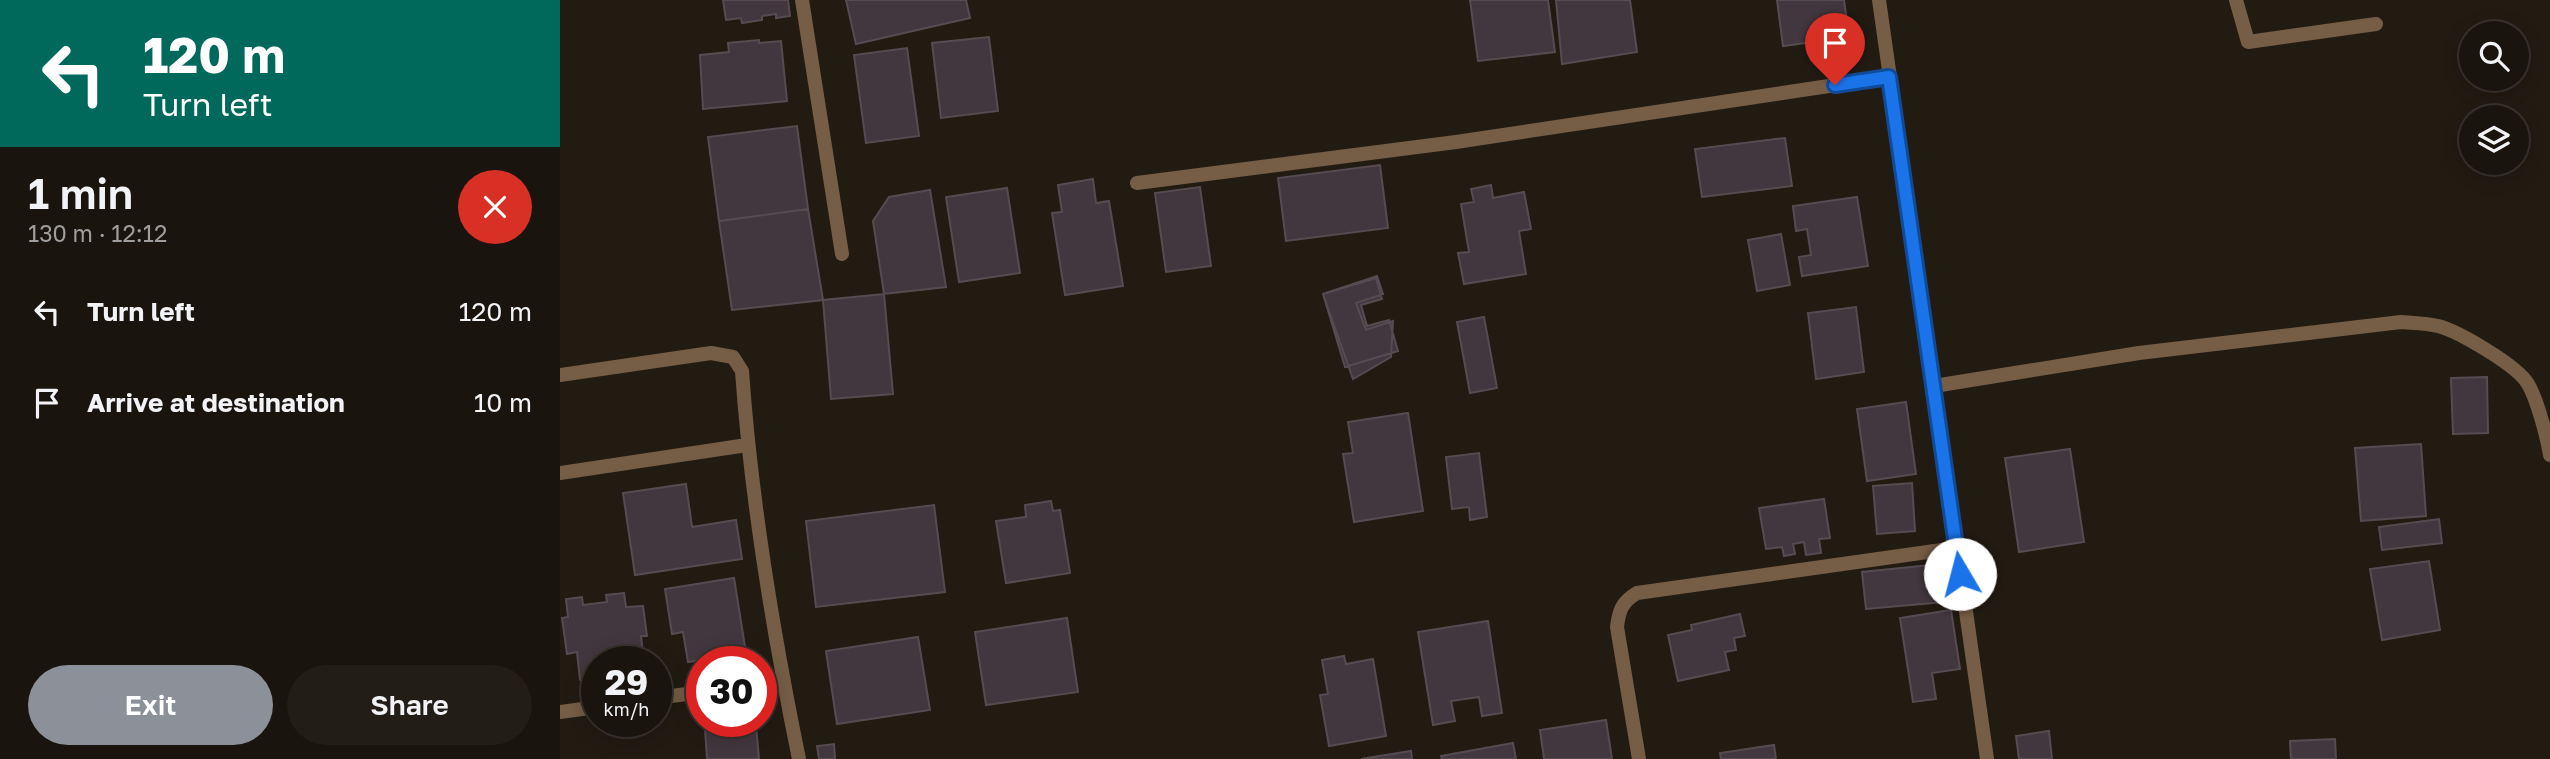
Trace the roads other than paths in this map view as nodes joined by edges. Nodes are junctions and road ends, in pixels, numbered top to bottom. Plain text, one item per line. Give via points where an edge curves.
1 (802, 0) edge
2 (1879, 0) edge
3 (2236, 0) edge
4 (2376, 24) dead end
5 (1889, 77) junction
6 (1138, 183) dead end
7 (842, 254) dead end
8 (560, 375) edge
9 (1934, 386) junction
10 (747, 445) junction
11 (2550, 455) edge
12 (560, 472) edge
13 (1956, 548) junction
14 (783, 681) junction
15 (777, 682) edge
16 (581, 709) edge
17 (560, 712) edge
18 (799, 759) edge
19 (1639, 759) edge
20 (1987, 759) edge

1 - 7 street
2 - 5 street
3 - 4 street via 2248,42
5 - 6 street via 1455,142
5 - 9 street
8 - 10 street via 711,353 733,357 742,372
9 - 11 street via 2153,351 2401,322 2426,324 2464,336 2517,371 2528,384
9 - 13 street
10 - 12 street
10 - 14 street
13 - 19 street via 1637,593 1626,600 1619,610 1618,627
13 - 20 street
14 - 15 street
14 - 18 street
16 - 17 street

